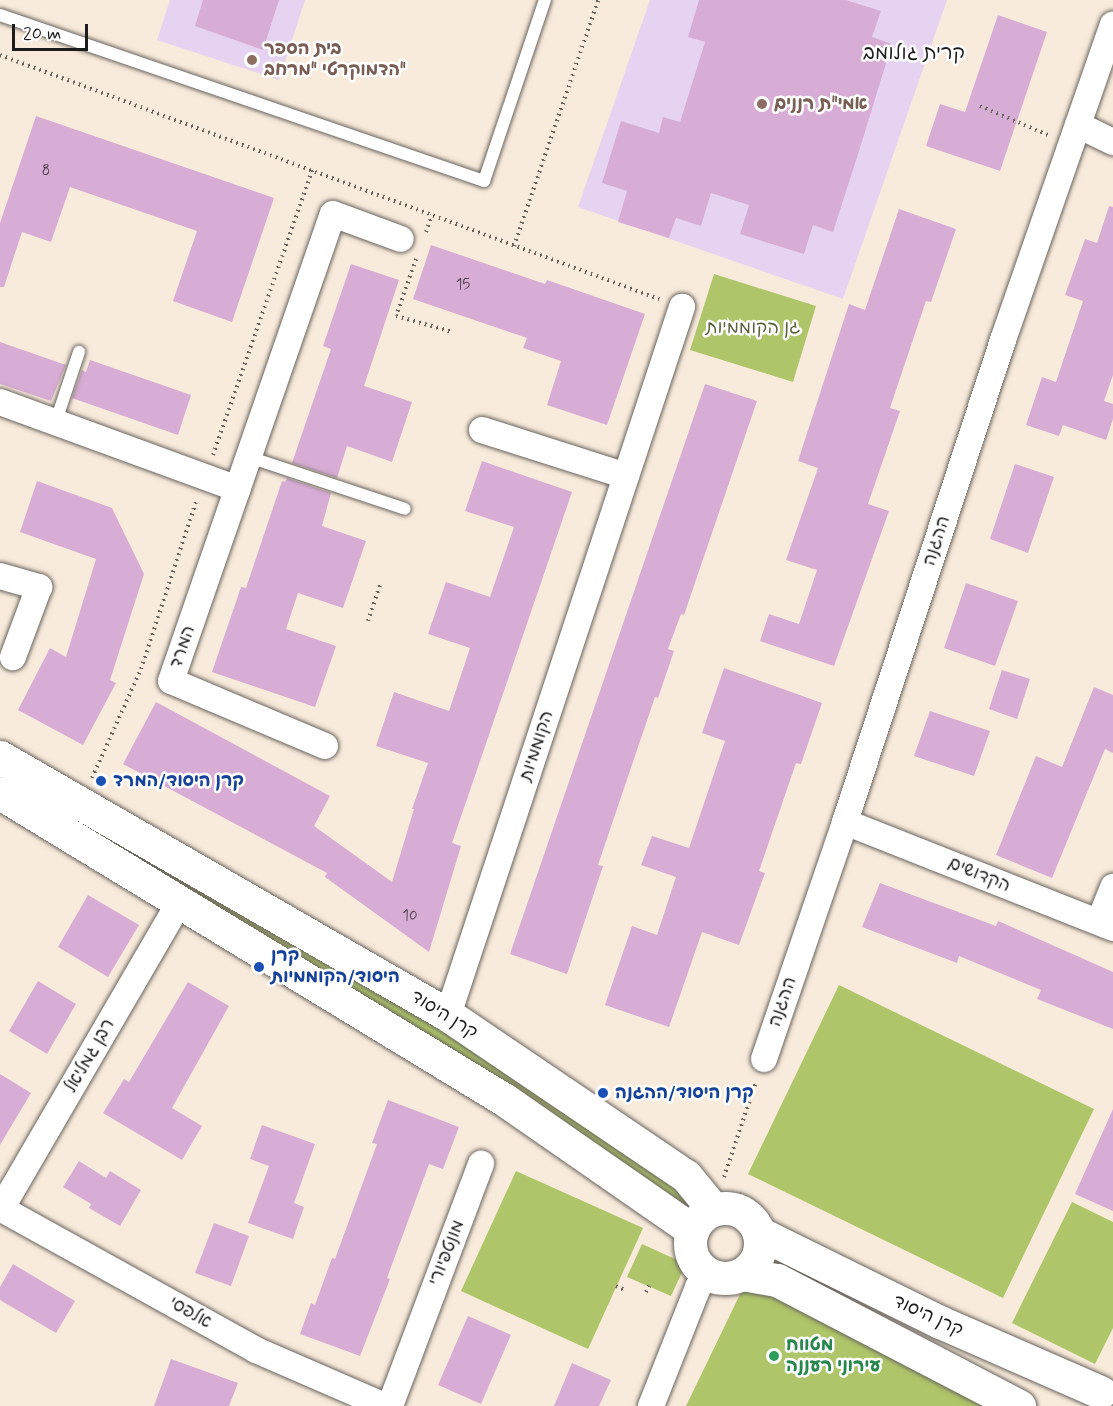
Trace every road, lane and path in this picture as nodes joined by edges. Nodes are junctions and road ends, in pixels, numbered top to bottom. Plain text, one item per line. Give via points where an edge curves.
1 (545, 0) edge
2 (598, 0) edge
3 (0, 15) edge
4 (1113, 25) edge
5 (0, 55) edge
6 (980, 106) dead end
7 (1075, 135) junction
8 (1113, 142) edge
9 (312, 170) junction
10 (432, 214) junction
11 (415, 241) junction
12 (514, 246) junction
13 (682, 308) joint
14 (453, 332) dead end
15 (79, 352) dead end
16 (2, 409) edge
17 (56, 421) junction
18 (482, 430) dead end
19 (249, 457) junction
20 (205, 476) junction
21 (626, 476) junction
22 (238, 489) junction
23 (405, 509) dead end
24 (0, 576) edge
25 (381, 582) dead end
26 (368, 621) dead end
27 (13, 657) dead end
28 (325, 746) dead end
29 (0, 757) edge
30 (0, 793) edge
31 (82, 804) junction
32 (845, 822) junction
33 (1113, 887) edge
34 (179, 903) junction
35 (1106, 925) edge
36 (448, 1016) junction
37 (764, 1059) joint
38 (481, 1164) dead end
39 (709, 1207) junction
40 (0, 1208) edge
41 (759, 1233) junction
42 (742, 1274) junction
43 (709, 1275) junction
44 (616, 1286) dead end
45 (649, 1286) dead end
46 (625, 1290) dead end
47 (646, 1292) dead end
48 (1097, 1396) edge
49 (385, 1406) edge
50 (390, 1406) edge
51 (651, 1406) edge
52 (1019, 1406) edge

1 - 3 lane via 484,181
2 - 12 path
4 - 7 street, ההגנה
5 - 9 path
6 - 7 path
7 - 8 street
7 - 32 street, ההגנה via 999,351
9 - 10 path
9 - 20 path
10 - 11 path
10 - 12 path
11 - 14 path via 396,316
11 - 19 street, המרד via 333,214
12 - 13 path
13 - 21 street, הקוממיות
15 - 17 lane
16 - 17 street
17 - 20 street
18 - 21 street
19 - 22 street, המרד
19 - 23 lane
20 - 22 street
20 - 31 path via 141,669
21 - 36 street, הקוממיות
22 - 28 street, המרד via 171,681
24 - 27 street via 39,587
25 - 26 path
29 - 31 street, קרן היסוד
30 - 34 street
31 - 36 street, קרן היסוד
32 - 35 street, הקדושים
32 - 37 street, ההגנה
33 - 35 street
34 - 39 street via 505,1100
34 - 40 street, רבן גמליאל
36 - 39 street, קרן היסוד via 686,1176
37 - 39 path
38 - 50 street, מונטפיורי
39 - 41 street via 746,1214
39 - 43 street via 690,1246 692,1258
40 - 49 street, אלפסי via 256,1350
41 - 42 street via 758,1256
41 - 48 street, קרן היסוד
42 - 43 street via 720,1278
42 - 52 street, קרן היסוד via 777,1280
43 - 51 street via 698,1287
44 - 46 path
45 - 47 path

